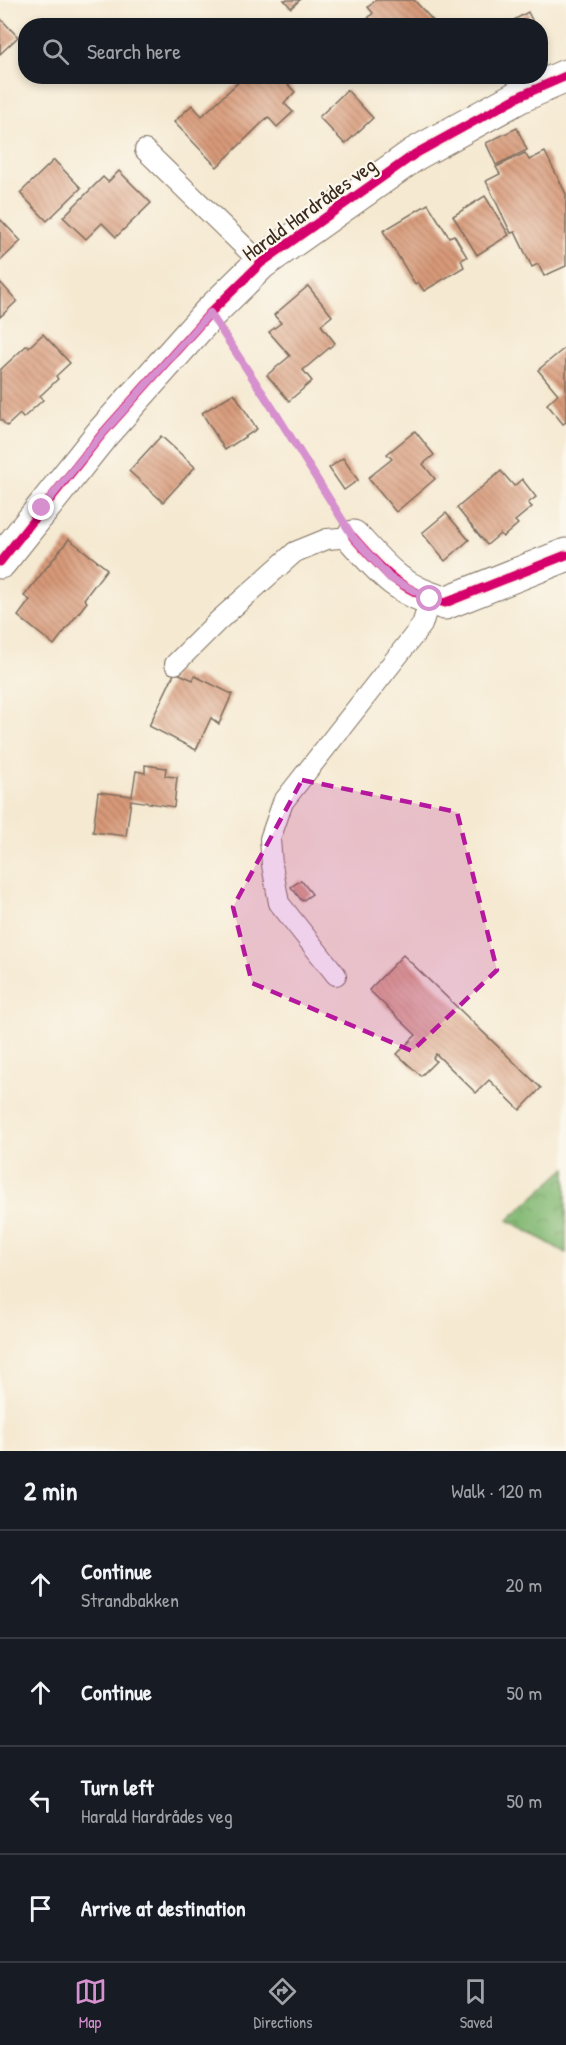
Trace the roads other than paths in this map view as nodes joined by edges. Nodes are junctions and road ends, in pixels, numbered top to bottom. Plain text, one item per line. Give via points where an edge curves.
1 (566, 76) edge
2 (548, 84) edge
3 (548, 84) edge
4 (145, 150) dead end
5 (261, 263) junction
6 (353, 537) joint
7 (566, 555) edge
8 (0, 562) edge
9 (430, 599) junction
10 (176, 664) dead end
11 (336, 975) dead end

1 - 3 street, Harald Hardrådes veg
2 - 5 street, Harald Hardrådes veg via 415,154
4 - 5 lane
5 - 8 street, Harald Hardrådes veg via 210,313 103,433
6 - 9 street via 390,578
6 - 10 lane via 327,539 295,552
7 - 9 street via 444,603
9 - 11 lane via 422,625 283,801 270,839 279,903

